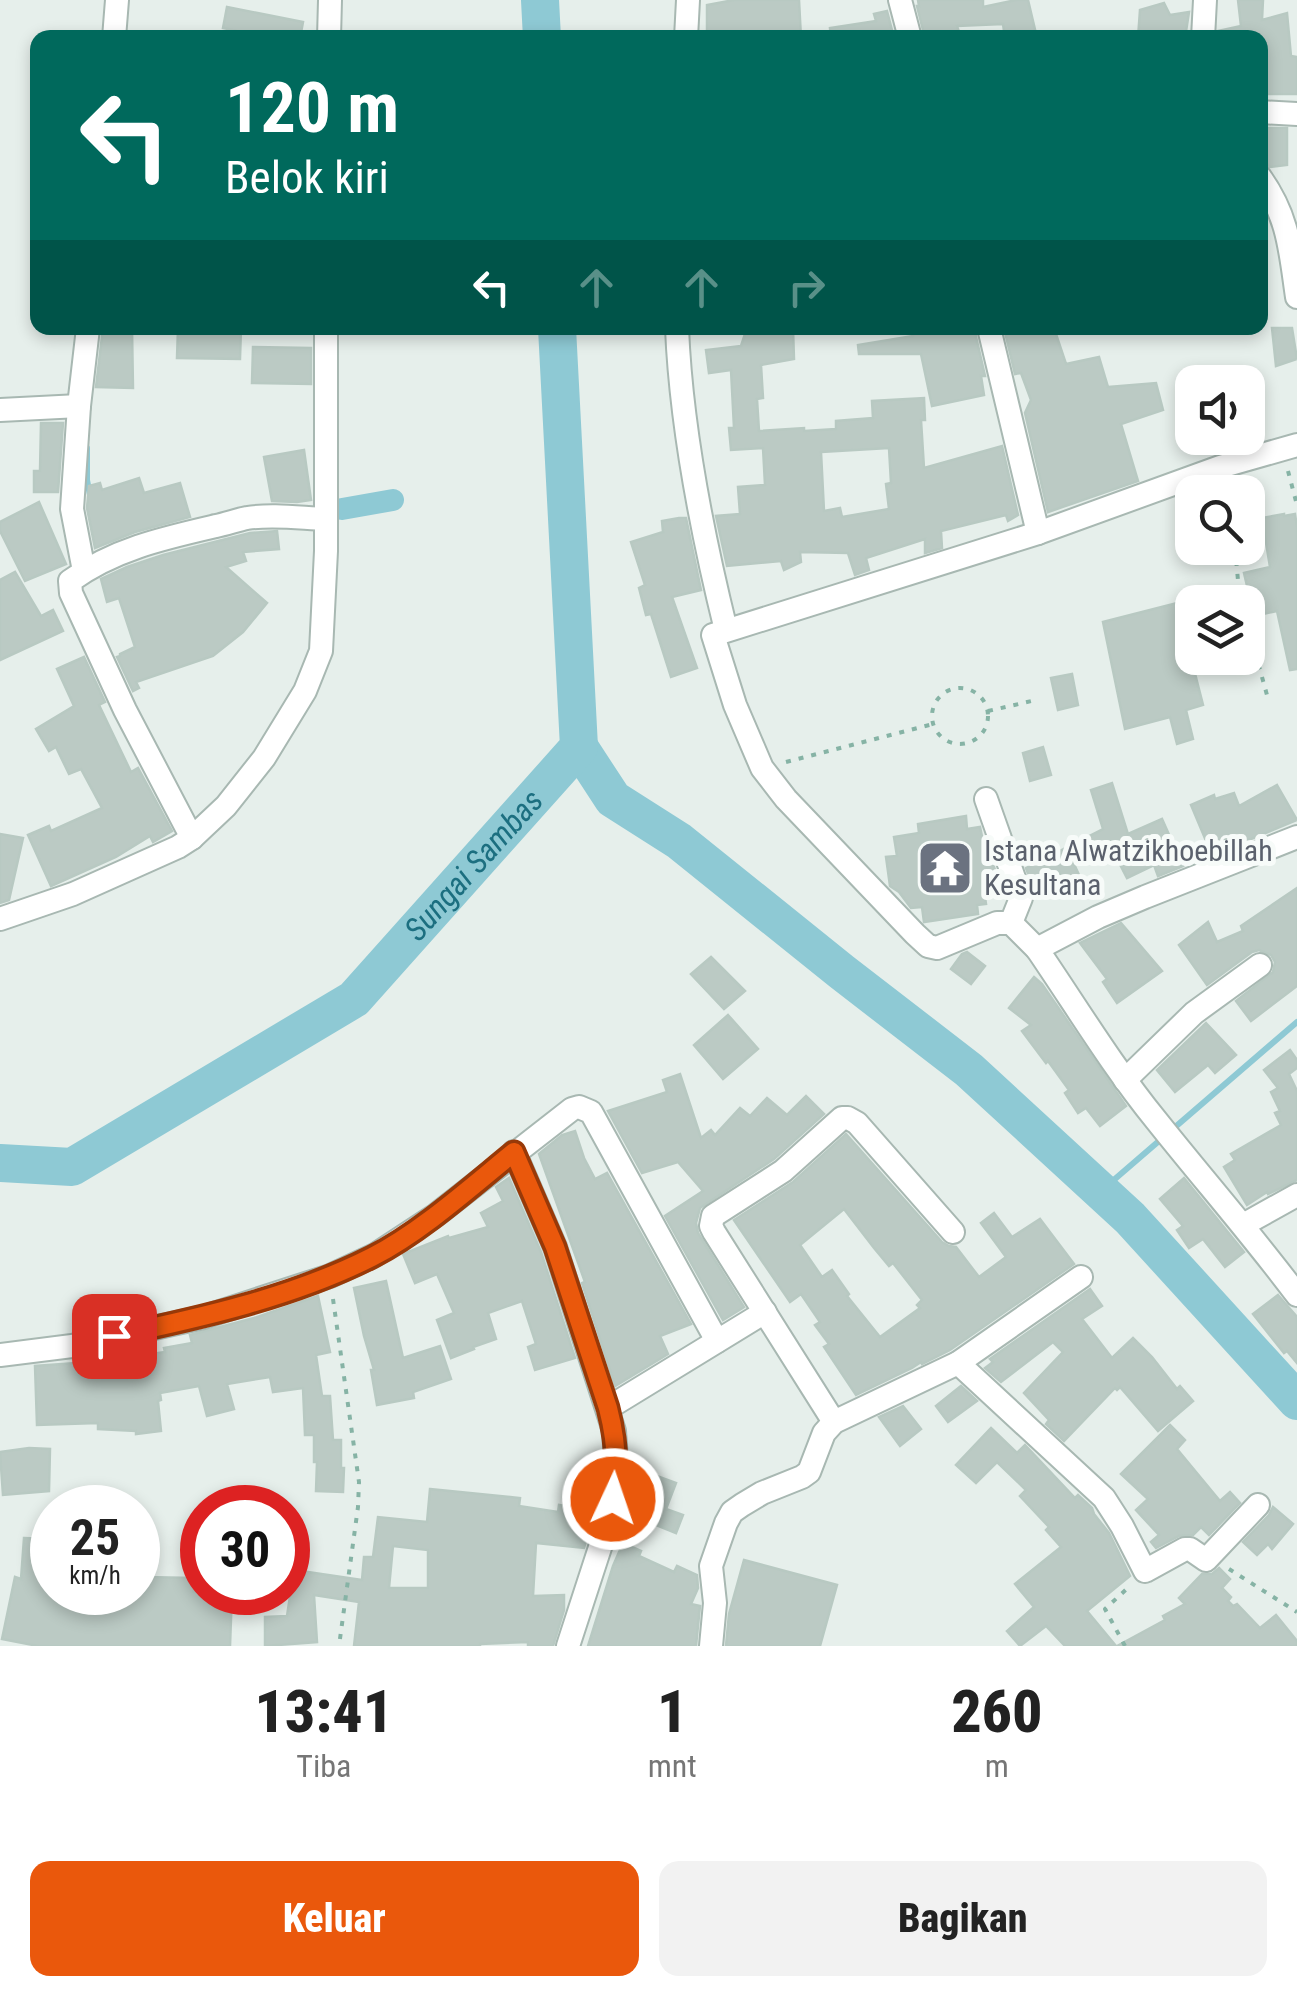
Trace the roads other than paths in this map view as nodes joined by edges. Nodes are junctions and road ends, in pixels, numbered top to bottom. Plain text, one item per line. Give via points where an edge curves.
1 (117, 0) edge
2 (330, 0) edge
3 (688, 0) edge
4 (900, 0) edge
5 (1205, 0) edge
6 (115, 30) edge
7 (329, 30) edge
8 (686, 30) edge
9 (908, 30) edge
10 (1203, 30) edge
11 (1268, 112) edge
12 (1297, 114) edge
13 (1268, 190) edge
14 (1297, 297) edge
15 (87, 335) edge
16 (326, 335) edge
17 (678, 335) edge
18 (991, 335) edge
19 (79, 406) junction
20 (0, 410) edge
21 (1289, 447) edge
22 (326, 520) junction
23 (1038, 533) junction
24 (84, 571) junction
25 (726, 630) junction
26 (986, 799) dead end
27 (1297, 837) edge
28 (192, 838) junction
29 (0, 919) edge
30 (1011, 922) junction
31 (1037, 949) junction
32 (1260, 965) dead end
33 (1126, 1080) junction
34 (514, 1152) junction
35 (1297, 1195) edge
36 (1243, 1225) junction
37 (953, 1232) dead end
38 (1081, 1277) dead end
39 (1297, 1295) edge
40 (765, 1312) junction
41 (717, 1341) junction
42 (0, 1356) edge
43 (958, 1363) junction
44 (608, 1408) junction
45 (834, 1422) junction
46 (1258, 1506) dead end
47 (568, 1646) edge
48 (711, 1646) edge

1 - 6 street
2 - 7 street
3 - 8 street
4 - 9 street
5 - 10 street
11 - 12 street
13 - 14 street via 1282,213
15 - 19 street
16 - 22 street
17 - 25 street via 702,526
18 - 23 street
19 - 20 street
19 - 24 street via 72,508
21 - 23 street
22 - 24 street via 246,518 140,545
22 - 28 street via 321,651 314,674 264,758
23 - 25 street
24 - 28 street via 70,581 71,593
25 - 30 street via 713,635 762,768 928,946
26 - 30 street via 1021,898
27 - 31 street via 1144,897
28 - 29 street via 73,894
30 - 31 street
31 - 33 street
32 - 33 street via 1194,1013
33 - 36 street
34 - 41 street via 572,1109 591,1112
34 - 42 street via 375,1256 330,1276 204,1317
34 - 44 street via 555,1247
35 - 36 street
36 - 39 street
37 - 40 street via 857,1123 842,1118 783,1171 713,1216 714,1232
38 - 43 street
40 - 41 street
40 - 45 street
41 - 44 street
43 - 45 street
43 - 46 street via 1104,1498 1145,1571 1185,1549 1206,1560
44 - 47 street via 617,1475
45 - 48 street via 810,1472 732,1512 711,1566

